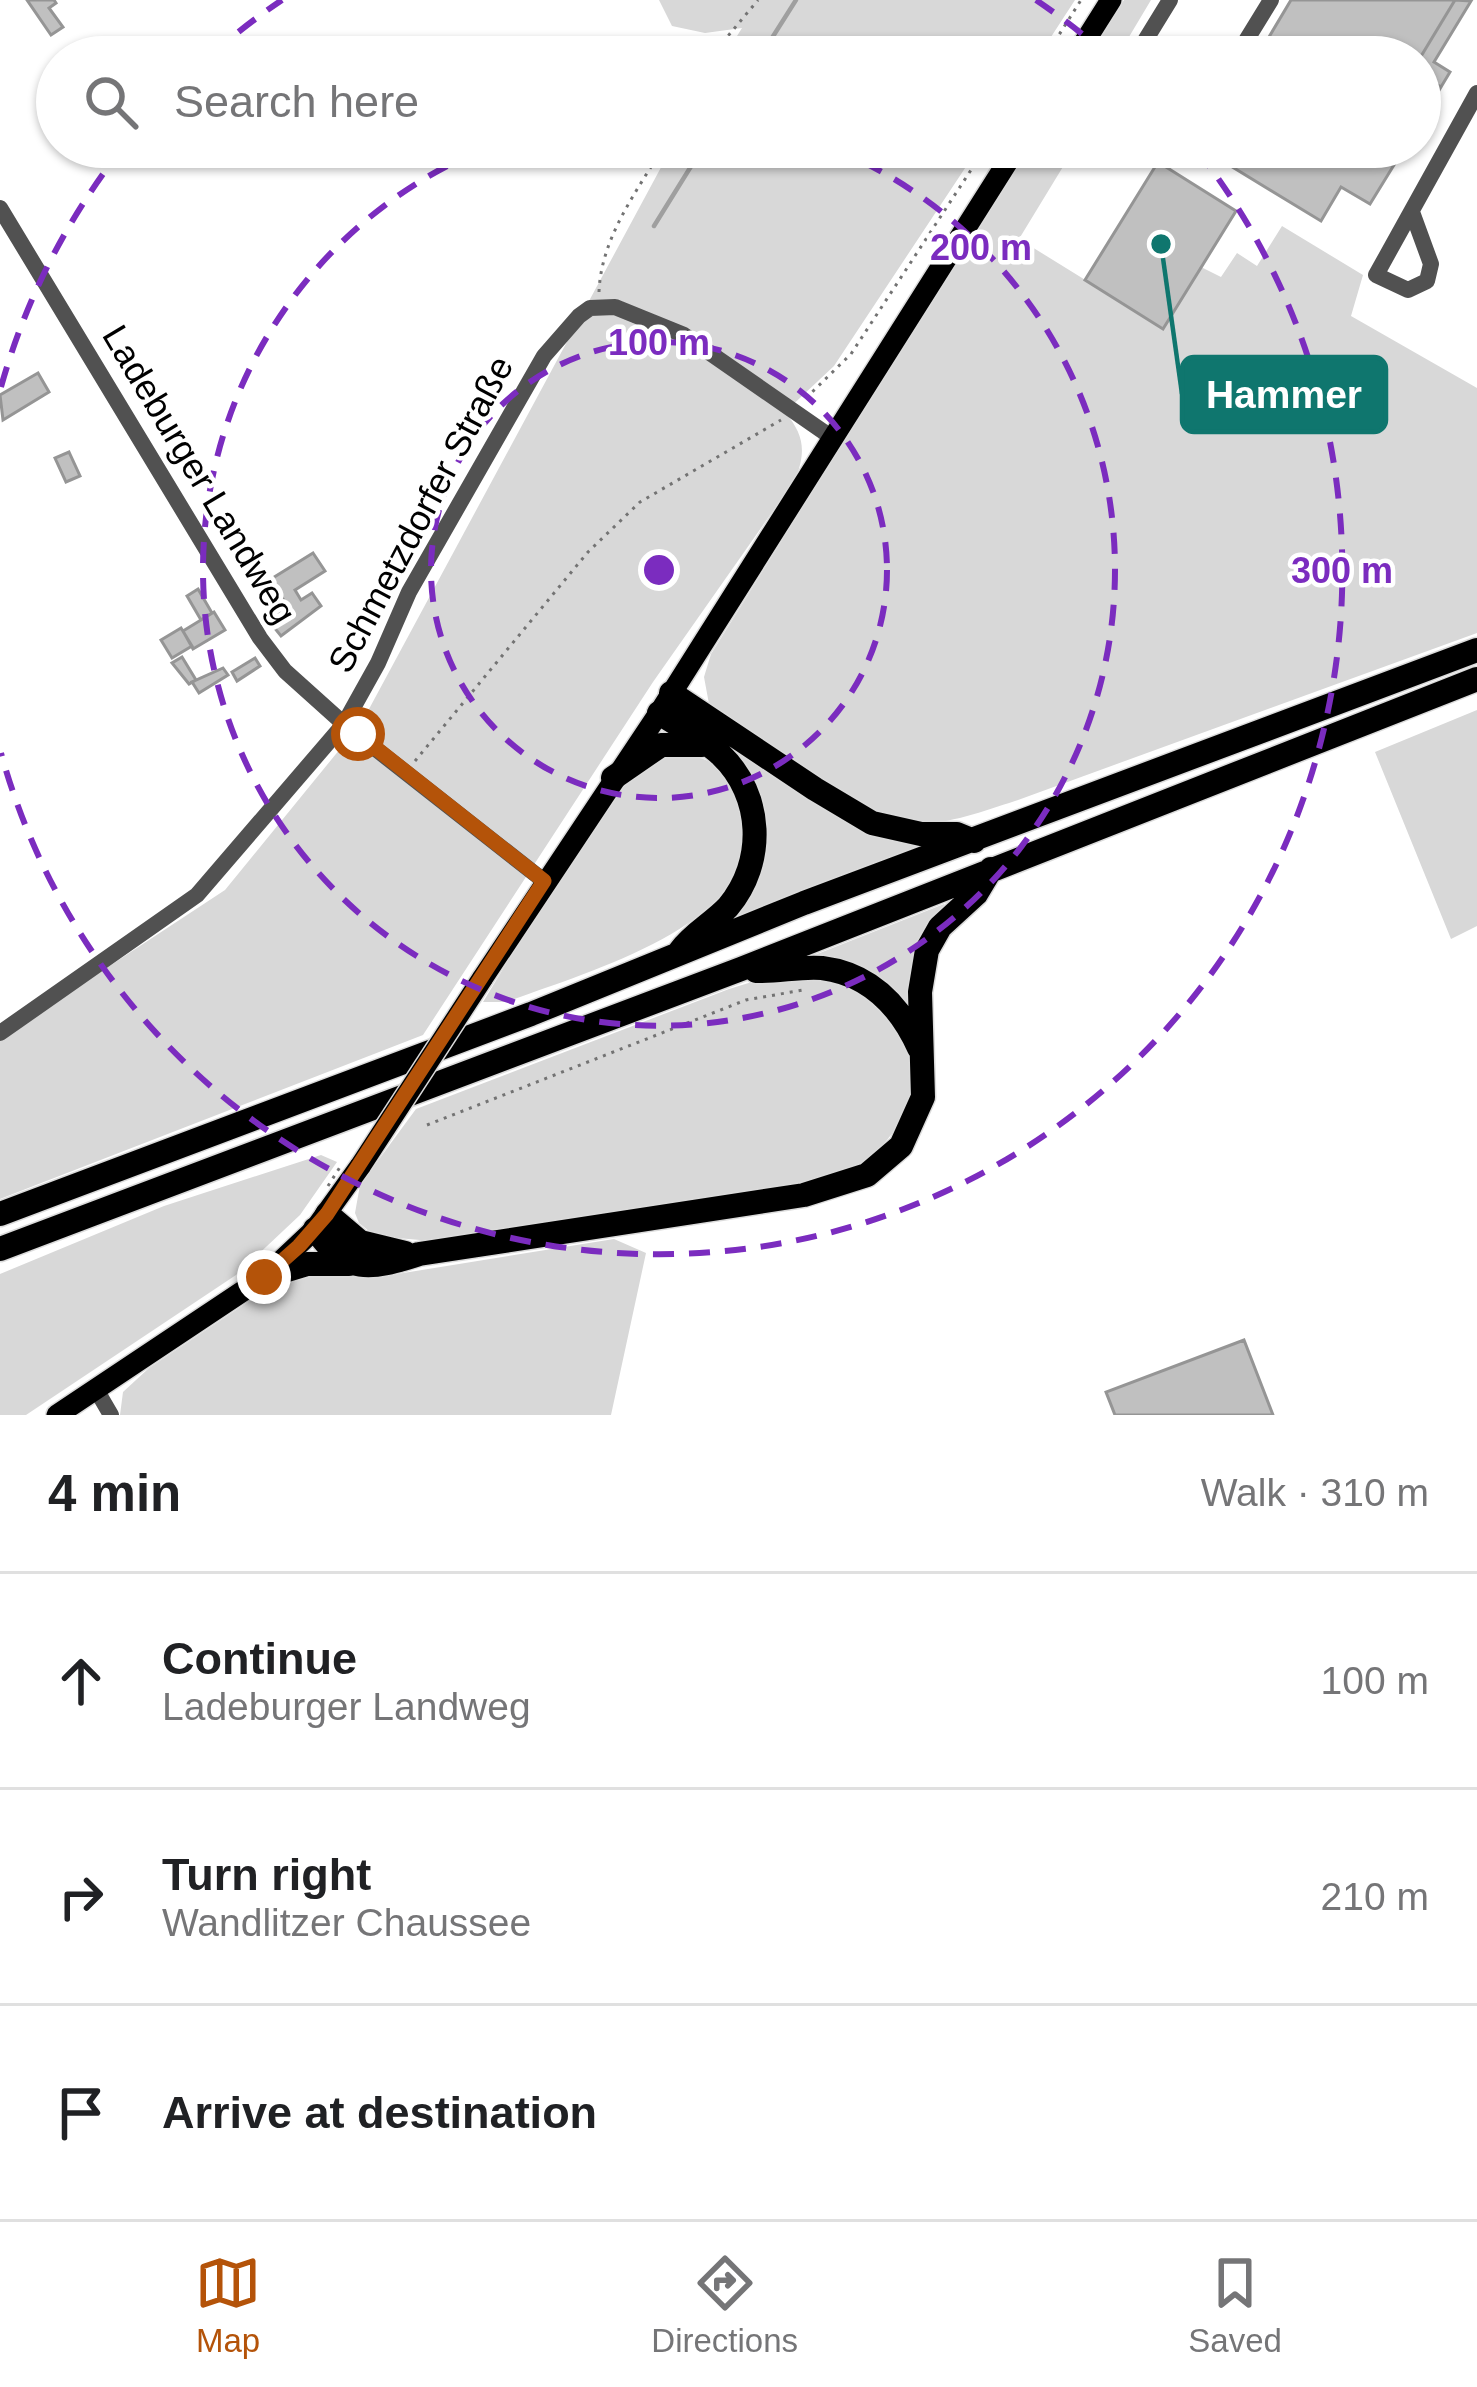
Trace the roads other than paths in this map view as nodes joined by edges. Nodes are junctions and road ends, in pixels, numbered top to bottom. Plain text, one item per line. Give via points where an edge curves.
1 (1111, 0) edge
2 (1169, 0) edge
3 (1270, 0) edge
4 (1088, 36) edge
5 (1148, 36) edge
6 (1249, 36) edge
7 (1477, 93) edge
8 (1441, 159) edge
9 (1004, 168) edge
10 (1436, 168) edge
11 (0, 208) edge
12 (1412, 212) junction
13 (831, 437) junction
14 (1477, 650) edge
15 (1477, 679) edge
16 (665, 703) junction
17 (344, 724) junction
18 (715, 750) junction
19 (613, 778) junction
20 (974, 842) junction
21 (991, 869) junction
22 (544, 881) junction
23 (675, 957) junction
24 (742, 969) junction
25 (0, 1033) edge
26 (925, 1062) junction
27 (0, 1214) edge
28 (321, 1222) junction
29 (0, 1249) edge
30 (419, 1254) junction
31 (355, 1265) junction
32 (264, 1277) junction
33 (97, 1391) junction
34 (56, 1415) edge
35 (111, 1415) edge

1 - 4 main road
2 - 5 street
3 - 6 street
7 - 8 street
9 - 13 main road
10 - 12 street
11 - 17 street, Ladeburger Landweg via 260,638
12 - 12 street via 1376,275 1408,290 1427,281 1431,264
13 - 16 main road
13 - 17 street, Schmetzdorfer Straße via 684,335 615,307 579,316 544,356
14 - 20 highway
15 - 21 highway
16 - 18 highway
16 - 19 main road
16 - 20 highway via 872,823
17 - 22 street, Ladeburger Landweg
17 - 25 street, Schmetzdorfer Straße via 197,895
18 - 19 highway via 662,745
18 - 23 highway via 747,792 755,847 727,908
19 - 22 main road
20 - 23 highway
21 - 24 highway
21 - 26 highway via 927,950 920,992
22 - 28 main road, bridge
23 - 27 highway
24 - 26 highway via 836,971 862,980 898,1010
24 - 29 highway
26 - 30 highway via 923,1097 901,1146 836,1187
28 - 30 highway via 372,1247
28 - 31 highway via 332,1253
28 - 32 main road
30 - 31 highway
31 - 32 highway via 318,1262
32 - 33 main road
33 - 34 main road
33 - 35 street

